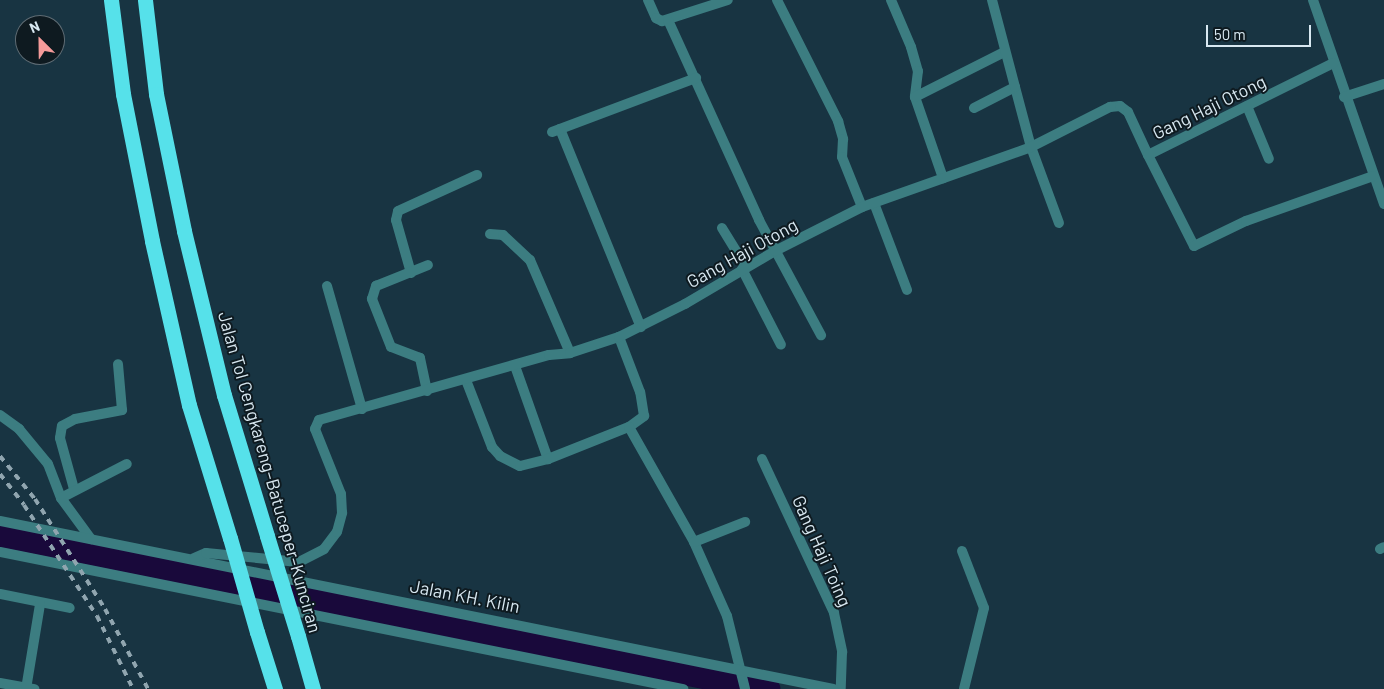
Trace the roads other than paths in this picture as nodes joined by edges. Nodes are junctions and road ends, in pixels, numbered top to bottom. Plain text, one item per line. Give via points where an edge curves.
1 (111, 0) edge
2 (145, 0) edge
3 (648, 0) edge
4 (728, 0) edge
5 (777, 0) edge
6 (891, 0) edge
7 (992, 0) edge
8 (1313, 0) edge
9 (668, 20) junction
10 (1004, 52) junction
11 (1333, 63) junction
12 (696, 78) junction
13 (1384, 84) edge
14 (1015, 87) junction
15 (915, 97) junction
16 (1344, 97) junction
17 (1246, 106) junction
18 (974, 108) dead end
19 (1030, 147) junction
20 (1148, 155) junction
21 (1269, 159) dead end
22 (477, 175) dead end
23 (1373, 176) junction
24 (943, 178) junction
25 (874, 203) junction
26 (1384, 204) edge
27 (862, 207) junction
28 (1059, 223) dead end
29 (722, 228) dead end
30 (490, 234) dead end
31 (775, 251) junction
32 (428, 265) dead end
33 (744, 268) junction
34 (411, 273) junction
35 (327, 286) dead end
36 (906, 290) dead end
37 (641, 327) junction
38 (822, 335) dead end
39 (619, 337) junction
40 (781, 345) dead end
41 (570, 353) junction
42 (118, 364) dead end
43 (515, 366) junction
44 (466, 380) junction
45 (427, 391) junction
46 (362, 410) junction
47 (0, 415) edge
48 (629, 427) junction
49 (762, 459) dead end
50 (548, 460) junction
51 (127, 464) dead end
52 (74, 490) junction
53 (61, 498) junction
54 (0, 521) edge
55 (745, 522) dead end
56 (91, 539) junction
57 (694, 542) junction
58 (962, 551) dead end
59 (0, 552) edge
60 (194, 558) junction
61 (0, 594) edge
62 (40, 604) junction
63 (70, 608) dead end
64 (740, 672) junction
65 (0, 683) edge
66 (29, 689) edge
67 (275, 689) edge
68 (313, 689) edge
69 (683, 689) edge
70 (745, 689) edge
71 (832, 689) edge
72 (841, 689) edge
73 (964, 689) edge

1 - 67 highway, bridge via 123,94 189,405
2 - 68 highway, Jalan Tol Cengkareng–Batuceper–Kunciran, bridge via 156,94 184,232 224,395
3 - 9 street via 656,18
4 - 9 street
5 - 27 street via 838,121 843,139 842,157
6 - 15 street via 918,71
7 - 10 street
8 - 11 street
9 - 12 street
10 - 14 street
10 - 15 street
11 - 16 street
11 - 17 street, Gang Haji Otong
12 - 31 street
12 - 37 street via 556,130
13 - 16 street
14 - 18 street
14 - 19 street
15 - 24 street
16 - 23 street
17 - 20 street, Gang Haji Otong
17 - 21 street
19 - 20 street, Gang Haji Otong via 1115,106 1128,112
19 - 24 street, Gang Haji Otong
19 - 28 street
20 - 23 street via 1194,246 1254,218
22 - 34 street via 398,210 396,220
23 - 26 street
24 - 25 street, Gang Haji Otong
25 - 27 street, Gang Haji Otong
25 - 36 street
27 - 31 street, Gang Haji Otong
29 - 33 street
30 - 41 street via 503,235 530,260
31 - 33 street, Gang Haji Otong
31 - 38 street
32 - 34 street
33 - 37 street, Gang Haji Otong
33 - 40 street
34 - 45 street via 376,286 372,299 391,347 420,358
35 - 46 street
37 - 39 street, Gang Haji Otong
39 - 41 street, Gang Haji Otong
39 - 48 street via 643,405 644,416
41 - 43 street, Gang Haji Otong
42 - 52 street via 122,410 76,419 62,426 60,438
43 - 44 street, Gang Haji Otong
43 - 50 street
44 - 45 street, Gang Haji Otong
44 - 50 street via 492,447 500,456 520,466
45 - 46 street, Gang Haji Otong
46 - 60 street, Gang Haji Otong via 319,420 315,425 341,494 342,513 336,532 324,550 299,562 206,553
47 - 53 street via 19,429 48,464
48 - 50 street
48 - 57 street
49 - 72 street, Gang Haji Toing via 834,613 842,652
51 - 52 street
52 - 53 street
53 - 56 street
54 - 56 street, Jalan KH. Kilin
55 - 57 street
56 - 60 street, Jalan KH. Kilin
57 - 64 street via 727,616
58 - 73 street via 984,608
59 - 69 street
60 - 64 street, Jalan KH. Kilin
61 - 62 street
62 - 63 street
62 - 66 street
64 - 70 street
64 - 71 street, Jalan KH. Kilin
65 - 66 street

